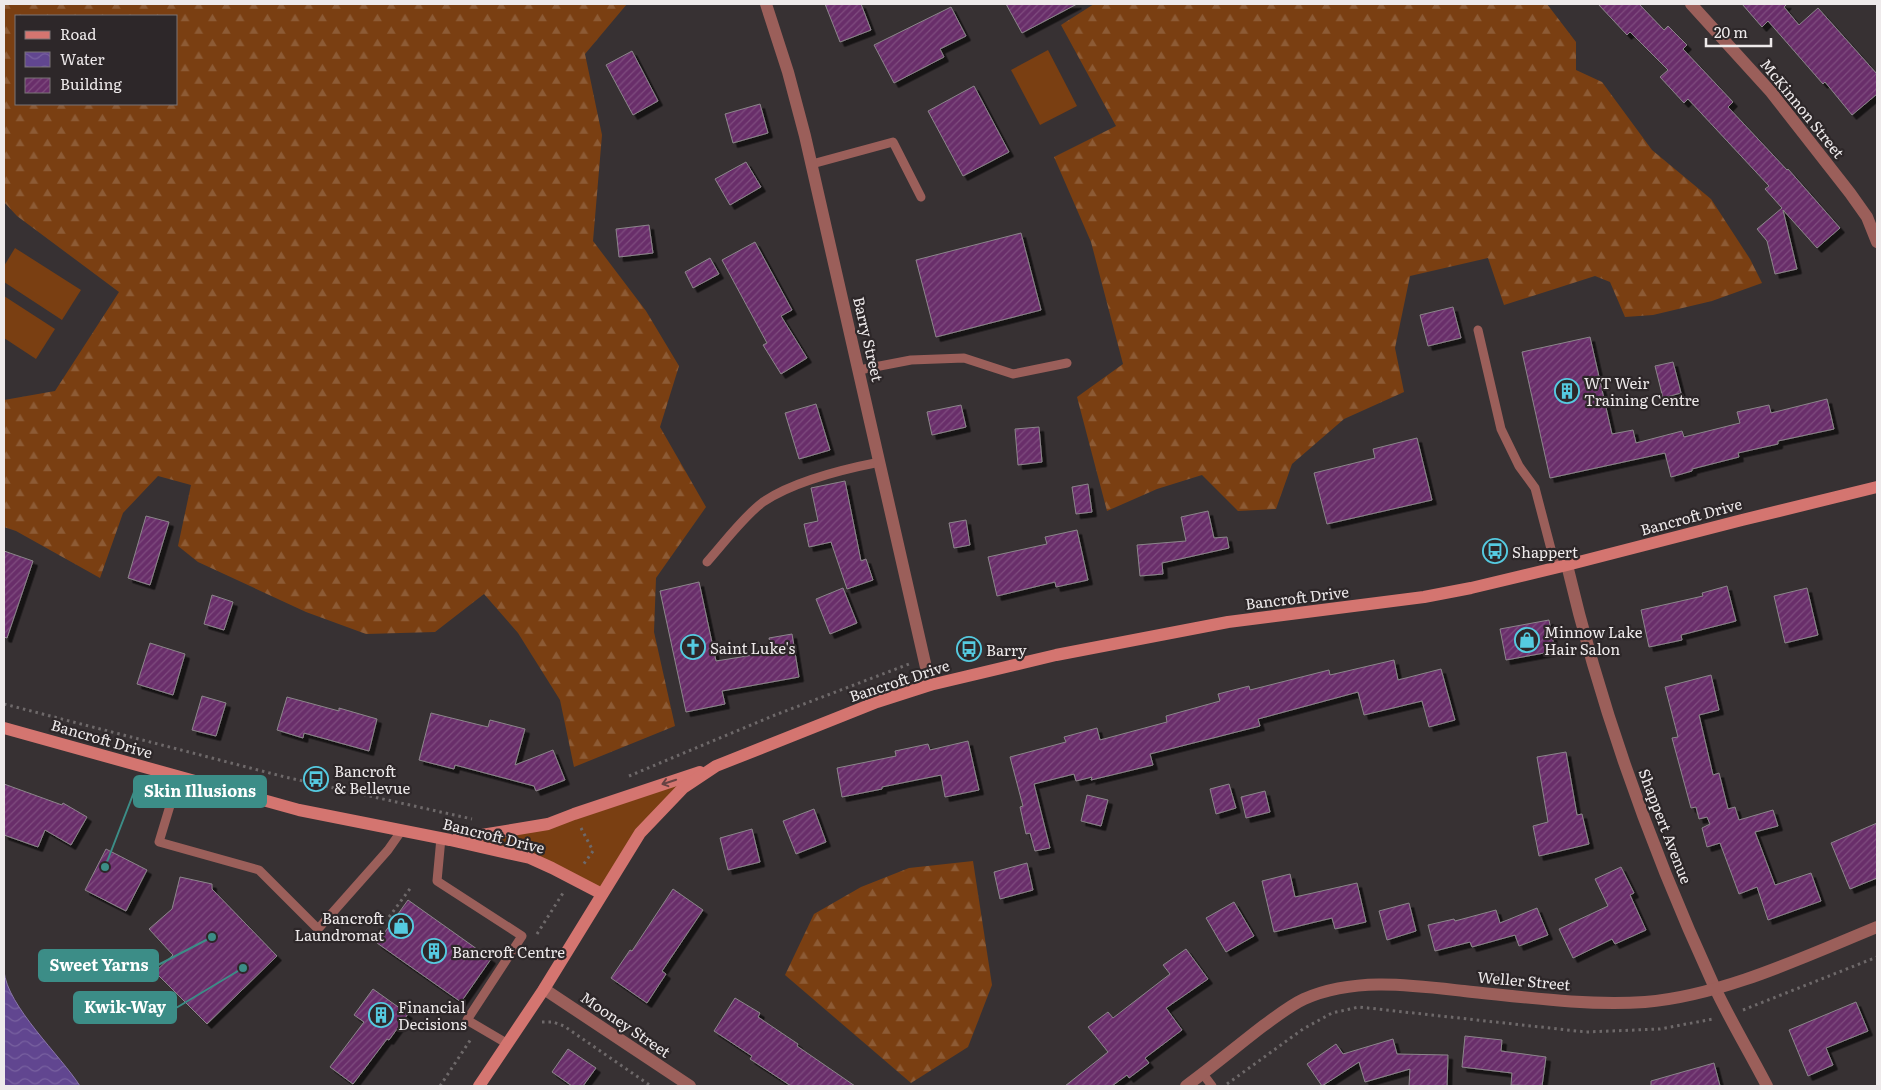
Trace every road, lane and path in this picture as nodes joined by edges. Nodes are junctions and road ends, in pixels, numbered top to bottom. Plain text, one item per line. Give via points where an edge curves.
1 (766, 4) edge
2 (1691, 4) edge
3 (812, 164) junction
4 (921, 197) dead end
5 (1877, 242) edge
6 (1478, 330) dead end
7 (1067, 363) dead end
8 (859, 370) junction
9 (880, 462) junction
10 (1877, 487) edge
11 (707, 562) dead end
12 (1562, 567) junction
13 (925, 660) junction
14 (930, 685) junction
15 (4, 704) edge
16 (4, 728) edge
17 (716, 766) junction
18 (179, 776) junction
19 (623, 778) dead end
20 (476, 820) dead end
21 (402, 830) junction
22 (445, 839) junction
23 (412, 886) dead end
24 (602, 894) junction
25 (389, 917) dead end
26 (1877, 927) edge
27 (1715, 988) junction
28 (544, 990) junction
29 (542, 1022) dead end
30 (508, 1044) junction
31 (1202, 1074) junction
32 (479, 1086) edge
33 (651, 1086) edge
34 (690, 1086) edge
35 (1186, 1086) edge
36 (1212, 1086) edge
37 (1767, 1086) edge

1 - 3 street, Barry Street
2 - 5 street, McKinnon Street via 1771,92 1850,193 1867,217
3 - 4 lane via 893,142
3 - 8 street, Barry Street
6 - 12 lane via 1501,429 1519,466 1535,488
7 - 8 lane via 1013,374 964,358 912,360
8 - 9 street, Barry Street
9 - 11 lane via 844,469 763,502
9 - 13 street, Barry Street
10 - 12 main road, Bancroft Drive
12 - 14 main road, Bancroft Drive via 1424,597 1228,622 1056,655
12 - 27 street, Shappert Avenue via 1633,787
13 - 14 street, Barry Street
13 - 19 path via 776,715
14 - 17 main road, Bancroft Drive via 877,702
15 - 20 path via 286,777
16 - 18 main road, Bancroft Drive
17 -> 22 main road via 548,824
17 - 24 main road, Bancroft Drive via 683,788 640,833
18 - 21 main road, Bancroft Drive via 299,810
18 - 21 lane via 159,842 259,870 318,929
21 - 22 main road, Bancroft Drive
22 - 24 main road, Bancroft Drive via 530,858
22 - 30 lane via 437,882 522,936 467,1020
23 - 25 path
24 - 28 main road
26 - 27 street, Weller Street via 1759,975
27 - 31 street, Weller Street via 1673,999 1600,1003 1412,985 1356,985 1302,1000
27 - 37 street, Shappert Avenue
28 - 30 main road
28 - 34 street, Mooney Street
29 - 33 path via 564,1026
30 - 32 main road
31 - 35 street, Weller Street
31 - 36 lane

